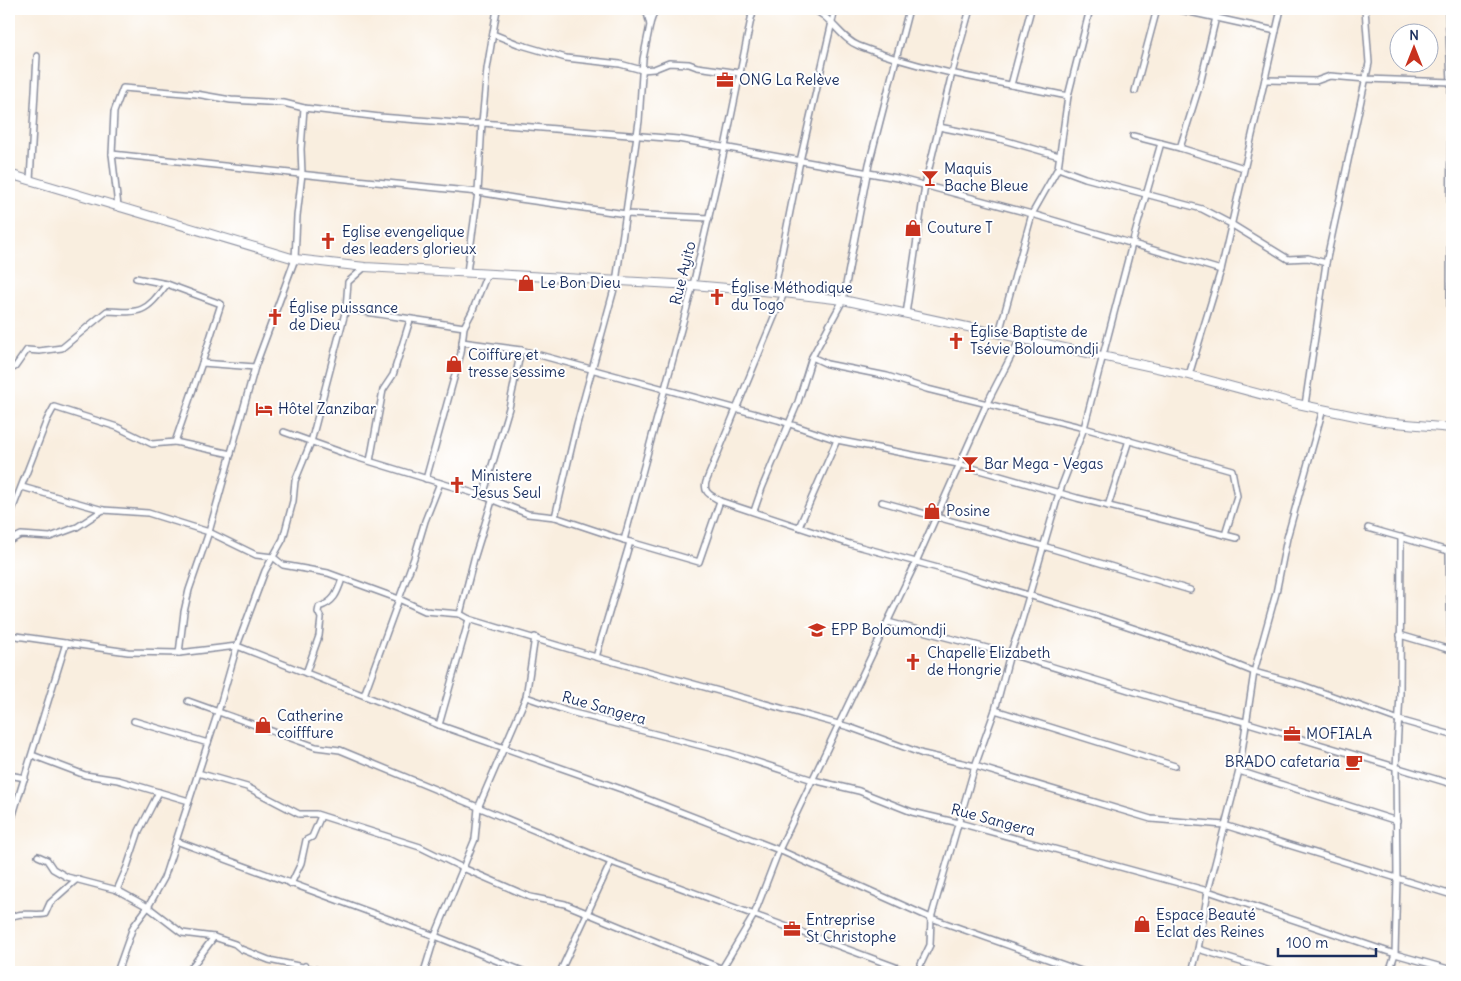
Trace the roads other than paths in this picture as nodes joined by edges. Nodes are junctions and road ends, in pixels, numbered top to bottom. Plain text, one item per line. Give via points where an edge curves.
1 (497, 9) edge
2 (646, 9) edge
3 (655, 9) edge
4 (747, 9) edge
5 (753, 9) edge
6 (811, 9) edge
7 (835, 9) edge
8 (909, 9) edge
9 (970, 9) edge
10 (1031, 9) edge
11 (1090, 9) edge
12 (1157, 9) edge
13 (1176, 9) edge
14 (1218, 9) edge
15 (1281, 9) edge
16 (1365, 9) edge
17 (1448, 9) edge
18 (752, 16) junction
19 (1216, 18) junction
20 (831, 24) junction
21 (650, 25) junction
22 (1276, 31) junction
23 (493, 34) junction
24 (37, 56) dead end
25 (896, 59) junction
26 (642, 70) junction
27 (740, 73) junction
28 (952, 73) junction
29 (1366, 79) junction
30 (1265, 80) junction
31 (1452, 83) edge
32 (1011, 85) junction
33 (1135, 91) dead end
34 (1068, 96) junction
35 (304, 108) junction
36 (482, 123) junction
37 (939, 127) junction
38 (636, 136) junction
39 (1133, 136) dead end
40 (1161, 143) junction
41 (724, 146) junction
42 (1180, 148) junction
43 (112, 154) junction
44 (1059, 156) junction
45 (800, 161) junction
46 (1058, 168) junction
47 (1244, 168) junction
48 (867, 172) junction
49 (9, 174) edge
50 (302, 174) junction
51 (30, 180) junction
52 (925, 185) junction
53 (478, 192) junction
54 (1148, 194) junction
55 (118, 206) junction
56 (626, 214) junction
57 (1032, 214) junction
58 (709, 218) junction
59 (1231, 224) junction
60 (1451, 228) edge
61 (1132, 244) junction
62 (295, 259) junction
63 (1326, 263) junction
64 (365, 268) junction
65 (1220, 270) junction
66 (466, 272) junction
67 (487, 274) junction
68 (136, 278) dead end
69 (616, 282) junction
70 (167, 284) junction
71 (693, 285) junction
72 (774, 292) junction
73 (784, 292) junction
74 (843, 300) junction
75 (346, 309) junction
76 (906, 314) junction
77 (410, 320) junction
78 (464, 328) junction
79 (999, 333) junction
80 (1021, 337) junction
81 (462, 342) junction
82 (522, 350) junction
83 (1452, 350) edge
84 (812, 357) junction
85 (1103, 357) junction
86 (202, 364) junction
87 (255, 367) junction
88 (9, 370) edge
89 (593, 371) junction
90 (1189, 375) junction
91 (665, 389) junction
92 (987, 403) junction
93 (1305, 405) junction
94 (735, 408) junction
95 (1324, 409) junction
96 (788, 424) junction
97 (1084, 428) junction
98 (1452, 428) edge
99 (284, 432) dead end
100 (837, 440) junction
101 (1128, 440) junction
102 (175, 442) junction
103 (311, 442) junction
104 (231, 454) junction
105 (370, 461) junction
106 (958, 464) junction
107 (426, 479) junction
108 (440, 484) junction
109 (22, 487) junction
110 (1059, 493) junction
111 (483, 496) junction
112 (492, 501) junction
113 (720, 501) junction
114 (882, 502) dead end
115 (1108, 506) junction
116 (103, 510) junction
117 (754, 511) junction
118 (555, 517) junction
119 (936, 517) junction
120 (9, 518) edge
121 (800, 527) junction
122 (1368, 528) dead end
123 (209, 532) junction
124 (1224, 535) junction
125 (1401, 537) junction
126 (1237, 538) dead end
127 (624, 540) junction
128 (9, 541) edge
129 (630, 542) junction
130 (1043, 546) junction
131 (1451, 552) edge
132 (273, 557) junction
133 (916, 562) junction
134 (342, 579) junction
135 (1190, 590) dead end
136 (1028, 595) junction
137 (399, 599) junction
138 (460, 614) junction
139 (469, 619) junction
140 (888, 622) junction
141 (9, 635) edge
142 (1400, 635) junction
143 (535, 637) junction
144 (66, 643) junction
145 (237, 646) junction
146 (179, 653) junction
147 (1010, 654) junction
148 (596, 657) junction
149 (1254, 672) junction
150 (306, 673) junction
151 (364, 696) junction
152 (526, 697) junction
153 (188, 701) dead end
154 (995, 710) junction
155 (218, 712) junction
156 (1398, 720) junction
157 (134, 721) dead end
158 (1245, 722) junction
159 (839, 724) junction
160 (439, 725) junction
161 (1452, 735) edge
162 (208, 744) junction
163 (503, 748) junction
164 (32, 755) junction
165 (975, 766) junction
166 (1175, 766) dead end
167 (1396, 768) junction
168 (1239, 771) junction
169 (198, 773) junction
170 (9, 775) edge
171 (25, 778) junction
172 (813, 780) junction
173 (1452, 784) edge
174 (159, 792) junction
175 (189, 802) junction
176 (478, 808) junction
177 (321, 816) junction
178 (12, 818) dead end
179 (1397, 822) junction
180 (959, 823) junction
181 (1224, 825) junction
182 (176, 841) junction
183 (779, 850) junction
184 (38, 856) dead end
185 (611, 862) junction
186 (462, 868) junction
187 (77, 879) junction
188 (1397, 879) junction
189 (291, 884) junction
190 (117, 890) junction
191 (1208, 891) junction
192 (1452, 895) edge
193 (148, 907) junction
194 (586, 912) junction
195 (754, 915) junction
196 (9, 918) edge
197 (931, 918) junction
198 (435, 936) junction
199 (214, 937) junction
200 (1198, 949) junction
201 (1395, 954) junction
202 (305, 966) junction
203 (1452, 970) edge
204 (721, 971) edge
205 (117, 972) edge
206 (188, 972) edge
207 (298, 972) edge
208 (327, 972) edge
209 (424, 972) edge
210 (525, 972) edge
211 (560, 972) edge
212 (730, 972) edge
213 (910, 972) edge
214 (918, 972) edge
215 (1084, 972) edge
216 (1192, 972) edge
217 (1274, 972) edge
218 (1388, 972) edge

1 - 23 street
2 - 21 street
3 - 21 street
4 - 18 street
5 - 18 street, Rue Ayito
6 - 20 street via 820,11
7 - 20 street
8 - 25 street
9 - 28 street
10 - 32 street
11 - 34 street
12 - 33 street
13 - 19 street
14 - 19 street
15 - 22 street
16 - 29 street via 1369,64
17 - 31 street
18 - 27 street, Rue Ayito
19 - 22 street
19 - 42 street
20 - 25 street via 856,45
20 - 45 street
21 - 26 street
22 - 30 street
23 - 26 street via 566,58
23 - 36 street
24 - 51 street
25 - 28 street
25 - 48 street
26 - 27 street via 654,70 668,63
26 - 38 street
27 - 41 street, Rue Ayito
28 - 32 street
28 - 37 street
29 - 30 street via 1330,76 1316,81
29 - 31 street
29 - 63 street
30 - 47 street
31 - 60 street
32 - 34 street
34 - 44 street
35 - 36 street via 380,117
35 - 43 street via 284,103 123,88 114,112
35 - 50 street
36 - 38 street
36 - 53 street
37 - 44 street
37 - 52 street
38 - 41 street
38 - 56 street
39 - 40 street
40 - 42 street
40 - 54 street
41 - 45 street
41 - 58 street, Rue Ayito
42 - 47 street
43 - 50 street
43 - 55 street
44 - 46 street
45 - 48 street
45 - 72 street
46 - 54 street
46 - 57 street
47 - 59 street
48 - 52 street
48 - 74 street
49 - 51 street
50 - 53 street
50 - 62 street
51 - 55 street
52 - 57 street
52 - 76 street
53 - 56 street
53 - 66 street
54 - 59 street via 1202,209
54 - 61 street
55 - 62 street
56 - 58 street
56 - 69 street
57 - 61 street
57 - 79 street
58 - 71 street, Rue Ayito
59 - 63 street via 1288,259 1308,258
59 - 65 street
60 - 83 street
61 - 65 street
61 - 85 street
62 - 64 street
62 - 87 street
63 - 93 street
64 - 66 street
64 - 75 street via 348,282
65 - 90 street
66 - 67 street
67 - 69 street
67 - 78 street
68 - 70 street
69 - 71 street
69 - 89 street
70 - 86 street via 221,304
70 - 88 street via 156,299 137,312 106,311 62,348 27,350
71 - 72 street
71 - 91 street, Rue Ayito
72 - 73 street
73 - 74 street
73 - 94 street
74 - 76 street
74 - 84 street
75 - 77 street
75 - 103 street
76 - 79 street
77 - 78 street
77 - 105 street via 393,375 383,390
78 - 81 street
79 - 80 street
80 - 85 street
80 - 92 street
81 - 82 street
81 - 107 street
82 - 89 street
82 - 111 street
84 - 92 street via 827,364 887,376
84 - 96 street
85 - 90 street
85 - 97 street
86 - 87 street
86 - 102 street
87 - 104 street
89 - 91 street
89 - 118 street
90 - 93 street
91 - 94 street
91 - 127 street, Rue Ayito
92 - 97 street
92 - 106 street
93 - 95 street
94 - 96 street
94 - 113 street via 704,488
95 - 98 street via 1384,422
95 - 149 street via 1287,538
96 - 100 street
96 - 117 street
97 - 101 street
97 - 110 street
99 - 103 street
100 - 106 street
100 - 121 street
101 - 115 street
101 - 124 street via 1232,470 1237,496
102 - 104 street
102 - 109 street via 152,444 117,427 54,408
103 - 105 street
103 - 132 street via 295,481 283,539
104 - 123 street
105 - 107 street
106 - 110 street
106 - 119 street
107 - 108 street
108 - 111 street
108 - 137 street
109 - 116 street
109 - 120 street
110 - 115 street
110 - 130 street
111 - 112 street
112 - 118 street via 528,514
112 - 138 street
113 - 117 street
113 - 129 street via 699,562
114 - 119 street
115 - 124 street
116 - 123 street via 148,513
116 - 128 street via 77,527 50,537 21,535
117 - 121 street
118 - 127 street
119 - 130 street
119 - 133 street
121 - 133 street
122 - 125 street
123 - 132 street via 256,555
123 - 146 street via 184,612
124 - 126 street
125 - 131 street
125 - 142 street
127 - 129 street
129 - 148 street
130 - 135 street
130 - 136 street
131 - 142 street via 1451,650
132 - 134 street via 283,565 328,573
132 - 145 street
133 - 136 street
133 - 140 street
134 - 137 street
134 - 150 street via 338,594 329,604 319,607 319,636
136 - 147 street
136 - 149 street via 1202,651
137 - 138 street via 425,611
137 - 151 street
138 - 139 street
139 - 143 street
139 - 160 street
140 - 147 street
140 - 159 street
141 - 144 street
142 - 156 street
143 - 148 street
143 - 152 street
144 - 146 street via 128,652
144 - 164 street
145 - 146 street
145 - 150 street
145 - 155 street
147 - 154 street
147 - 158 street
148 - 159 street
149 - 156 street via 1302,685
149 - 158 street
150 - 151 street
151 - 160 street
152 - 163 street
152 - 172 street, Rue Sangera via 570,712 729,753
153 - 155 street
154 - 165 street
154 - 166 street
155 - 162 street
155 - 176 street via 316,747 340,750
156 - 161 street
156 - 167 street
157 - 162 street
158 - 167 street
158 - 168 street
159 - 165 street via 923,754
159 - 172 street
160 - 163 street
162 - 169 street
163 - 176 street
163 - 183 street via 624,790
164 - 171 street
164 - 174 street via 85,775 118,780
165 - 180 street
165 - 181 street via 1152,819
167 - 173 street
167 - 179 street
168 - 179 street
168 - 181 street
169 - 175 street
169 - 177 street via 247,787 299,814
170 - 171 street
171 - 178 street
172 - 180 street, Rue Sangera via 912,812
172 - 183 street
174 - 175 street
174 - 190 street via 139,831
175 - 182 street
176 - 185 street
176 - 186 street via 475,839
177 - 186 street via 420,847
177 - 189 street via 312,837 306,840 301,863
179 - 188 street
180 - 191 street, Rue Sangera
180 - 197 street
181 - 188 street
181 - 191 street
182 - 189 street
182 - 193 street via 164,878
183 - 195 street
183 - 197 street
184 - 187 street via 48,860 53,869
185 - 194 street
185 - 195 street
186 - 194 street via 530,897
186 - 198 street
187 - 190 street
187 - 196 street via 50,903 45,914 20,913
188 - 192 street
188 - 201 street
189 - 198 street
190 - 193 street
191 - 200 street
191 - 201 street, Rue Sangera
193 - 199 street via 182,933
193 - 205 street via 133,927
194 - 204 street
194 - 211 street
195 - 204 street
195 - 213 street
197 - 214 street via 930,945
197 - 215 street
198 - 209 street
198 - 210 street
199 - 202 street via 269,960
199 - 206 street
200 - 216 street
200 - 217 street
201 - 203 street, Rue Sangera
201 - 218 street
202 - 207 street
202 - 208 street
204 - 212 street

